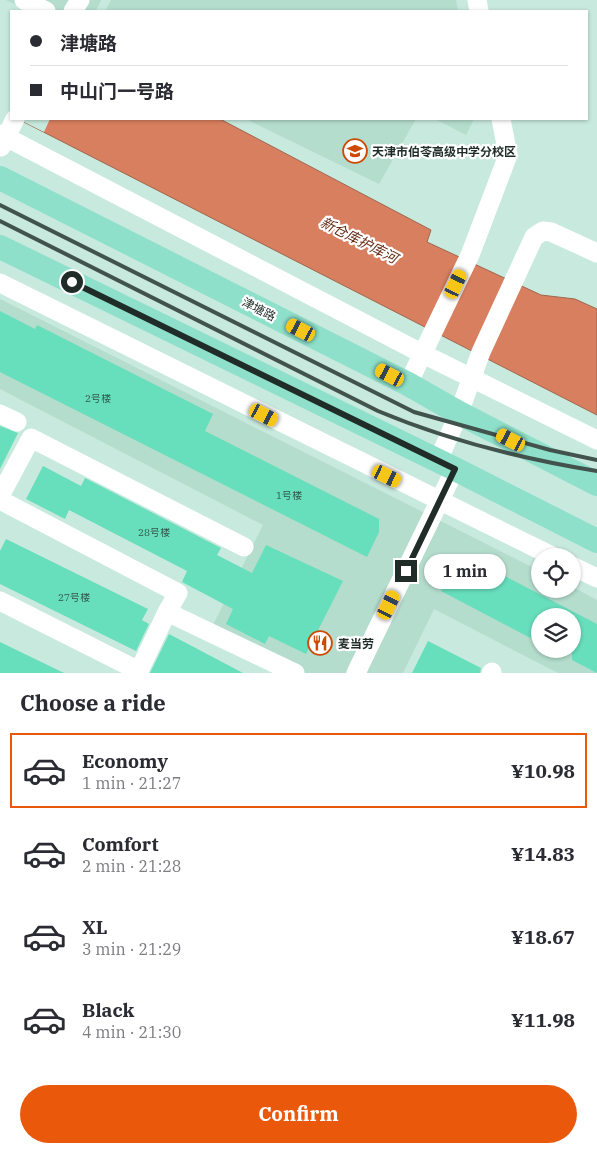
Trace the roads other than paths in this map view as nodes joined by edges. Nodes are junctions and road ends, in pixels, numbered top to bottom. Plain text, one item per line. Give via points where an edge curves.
1 (24, 0) edge
2 (44, 10) edge
3 (14, 120) edge
4 (501, 120) edge
5 (2, 140) edge
6 (0, 178) edge
7 (0, 247) edge
8 (597, 253) edge
9 (0, 283) edge
10 (423, 354) junction
11 (473, 378) junction
12 (408, 384) junction
13 (459, 413) junction
14 (0, 414) edge
15 (17, 422) dead end
16 (597, 440) edge
17 (446, 465) junction
18 (597, 484) edge
19 (0, 496) edge
20 (0, 500) edge
21 (440, 503) junction
22 (597, 542) edge
23 (244, 547) dead end
24 (535, 548) edge
25 (581, 570) edge
26 (597, 578) edge
27 (0, 601) edge
28 (167, 612) junction
29 (139, 672) edge
30 (295, 673) edge
31 (356, 673) edge

1 - 2 street
3 - 5 street
4 - 10 street via 508,155 470,255
5 - 10 street
6 - 12 main road, 津塘路
7 - 17 main road
8 - 11 street via 543,231 534,237 481,352
9 - 21 street
10 - 11 street
10 - 12 street
11 - 13 street
11 - 16 street
12 - 13 main road, 津塘路
13 - 17 street
13 - 18 main road, 津塘路
14 - 15 street
17 - 21 street
17 - 22 main road
19 - 23 street via 31,438
20 - 28 street via 178,593
21 - 24 street
21 - 31 street
25 - 26 street
27 - 29 street
28 - 29 street
28 - 30 street

